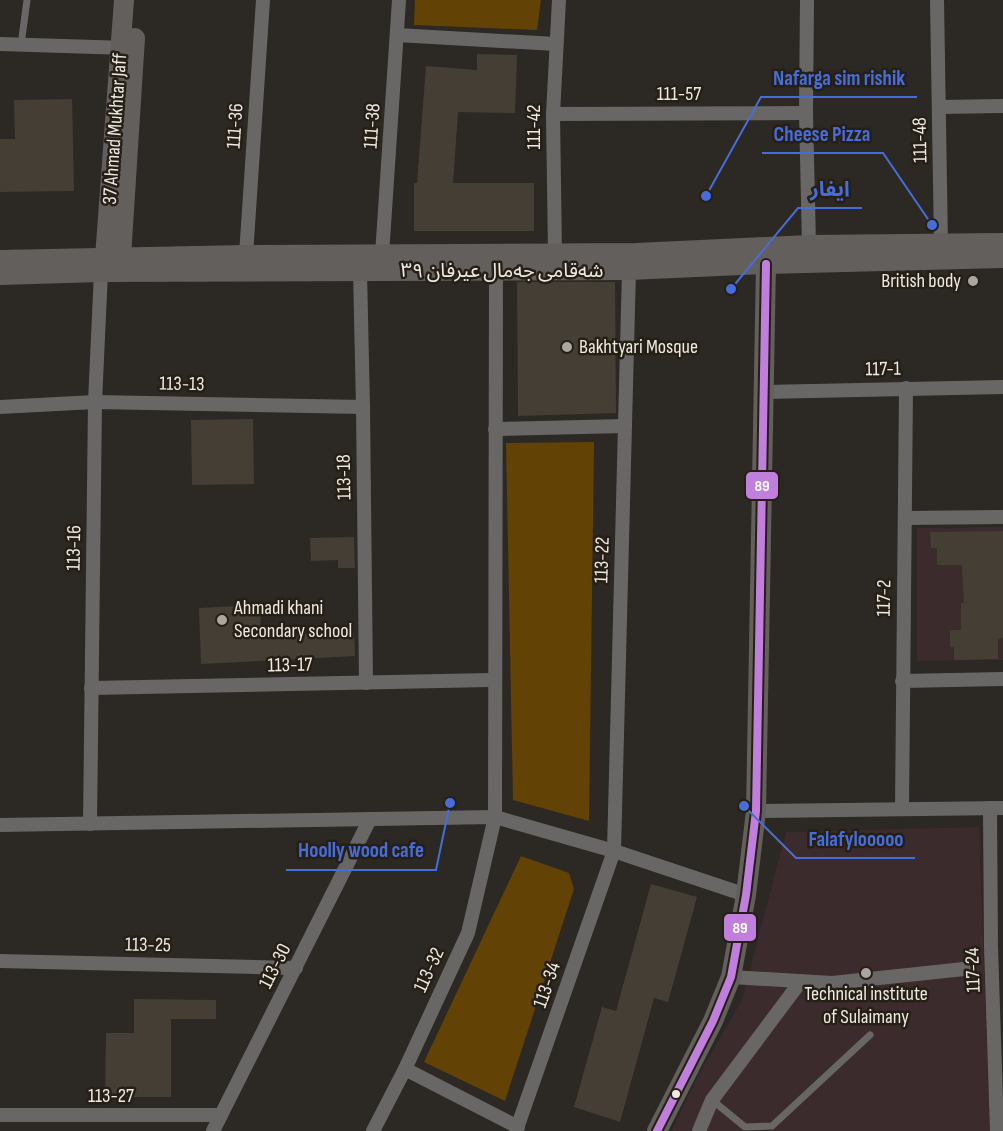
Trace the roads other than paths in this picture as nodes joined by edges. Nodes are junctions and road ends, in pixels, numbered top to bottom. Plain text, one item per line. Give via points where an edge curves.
1 (27, 0) edge
2 (124, 0) edge
3 (137, 0) edge
4 (263, 0) edge
5 (399, 0) edge
6 (559, 0) edge
7 (807, 0) edge
8 (937, 0) edge
9 (397, 35) junction
10 (0, 44) edge
11 (556, 44) junction
12 (21, 45) junction
13 (128, 48) junction
14 (1003, 106) edge
15 (939, 107) junction
16 (806, 113) junction
17 (553, 114) junction
18 (1003, 243) edge
19 (941, 244) junction
20 (809, 245) junction
21 (555, 254) junction
22 (246, 255) junction
23 (382, 255) junction
24 (1003, 258) edge
25 (0, 260) edge
26 (109, 262) junction
27 (766, 264) junction
28 (629, 270) junction
29 (360, 271) junction
30 (495, 271) junction
31 (0, 275) edge
32 (1003, 387) edge
33 (906, 388) junction
34 (764, 392) junction
35 (95, 402) junction
36 (0, 407) edge
37 (363, 407) junction
38 (625, 426) junction
39 (495, 429) junction
40 (1003, 517) edge
41 (905, 518) junction
42 (490, 680) dead end
43 (1003, 680) edge
44 (902, 681) junction
45 (366, 683) junction
46 (91, 688) junction
47 (997, 808) edge
48 (902, 809) junction
49 (756, 811) junction
50 (495, 817) junction
51 (370, 819) junction
52 (90, 824) junction
53 (0, 825) edge
54 (614, 851) junction
55 (746, 895) junction
56 (997, 947) edge
57 (0, 961) edge
58 (296, 968) junction
59 (964, 969) dead end
60 (731, 977) junction
61 (801, 981) junction
62 (870, 1035) dead end
63 (405, 1069) junction
64 (712, 1100) junction
65 (0, 1115) edge
66 (221, 1115) junction
67 (761, 1126) junction
68 (517, 1129) edge
69 (213, 1131) edge
70 (373, 1131) edge
71 (657, 1131) edge
72 (699, 1131) edge
73 (768, 1131) edge
74 (998, 1131) edge

1 - 12 lane
2 - 13 main road, 37 Ahmad Mukhtar Jaff
3 - 13 main road, 37 Ahmad Mukhtar Jaff
4 - 22 street, 111-36
5 - 9 street, 111-38
6 - 11 street, 111-42
7 - 16 street
8 - 15 street, 111-48
9 - 11 street
9 - 23 street, 111-38
10 - 12 street
11 - 17 street, 111-42
12 - 13 street
13 - 26 main road, 37 Ahmad Mukhtar Jaff
14 - 15 street
15 - 19 street, 111-48
16 - 17 street, 111-57
16 - 20 street
17 - 21 street, 111-42
18 - 19 main road, شەقامی جەمال عیرفان ٣٩
19 - 20 main road, شەقامی جەمال عیرفان ٣٩
20 - 21 main road, شەقامی جەمال عیرفان ٣٩
21 - 23 main road, شەقامی جەمال عیرفان ٣٩
22 - 23 main road, شەقامی جەمال عیرفان ٣٩
22 - 26 main road, شەقامی جەمال عیرفان ٣٩
24 - 27 main road, شەقامی جەمال عیرفان ٣٩
25 - 26 main road, شەقامی جەمال عیرفان ٣٩
26 - 29 main road, شەقامی جەمال عیرفان ٣٩
26 - 31 main road, شەقامی جەمال عیرفان ٣٩
26 - 35 street, 113-16
27 - 28 main road, شەقامی جەمال عیرفان ٣٩
27 - 34 main road
28 - 30 main road, شەقامی جەمال عیرفان ٣٩
28 - 38 street, 113-22
29 - 30 main road, شەقامی جەمال عیرفان ٣٩
29 - 37 street, 113-18
30 - 39 street, 113-32
32 - 33 street, 117-1
33 - 34 street, 117-1
33 - 41 street, 117-2
34 - 49 main road
35 - 36 street, 113-13
35 - 37 street, 113-13
35 - 46 street, 113-16
37 - 45 street, 113-18
38 - 39 street
38 - 54 street, 113-22
39 - 50 street, 113-32
40 - 41 street
41 - 44 street, 117-2
42 - 45 street, 113-17
43 - 44 street
44 - 48 street, 117-2
45 - 46 street, 113-17
46 - 52 street, 113-16
47 - 48 street
47 - 56 street, 117-24
48 - 49 street
49 - 55 main road
50 - 51 street
50 - 54 street
50 - 63 street, 113-32 via 468,933
51 - 52 street
51 - 58 street, 113-30
52 - 53 street
54 - 55 street
54 - 68 street, 113-34
55 - 60 main road
56 - 74 street, 117-24
57 - 58 street, 113-25
58 - 66 street, 113-30
59 - 61 street via 832,983
60 - 61 street
60 - 71 main road
61 - 64 street
62 - 67 lane via 772,1126
63 - 68 street
63 - 70 street, 113-32
64 - 67 lane via 745,1127
64 - 72 street
65 - 66 street, 113-27
66 - 69 street, 113-30
67 - 73 lane

